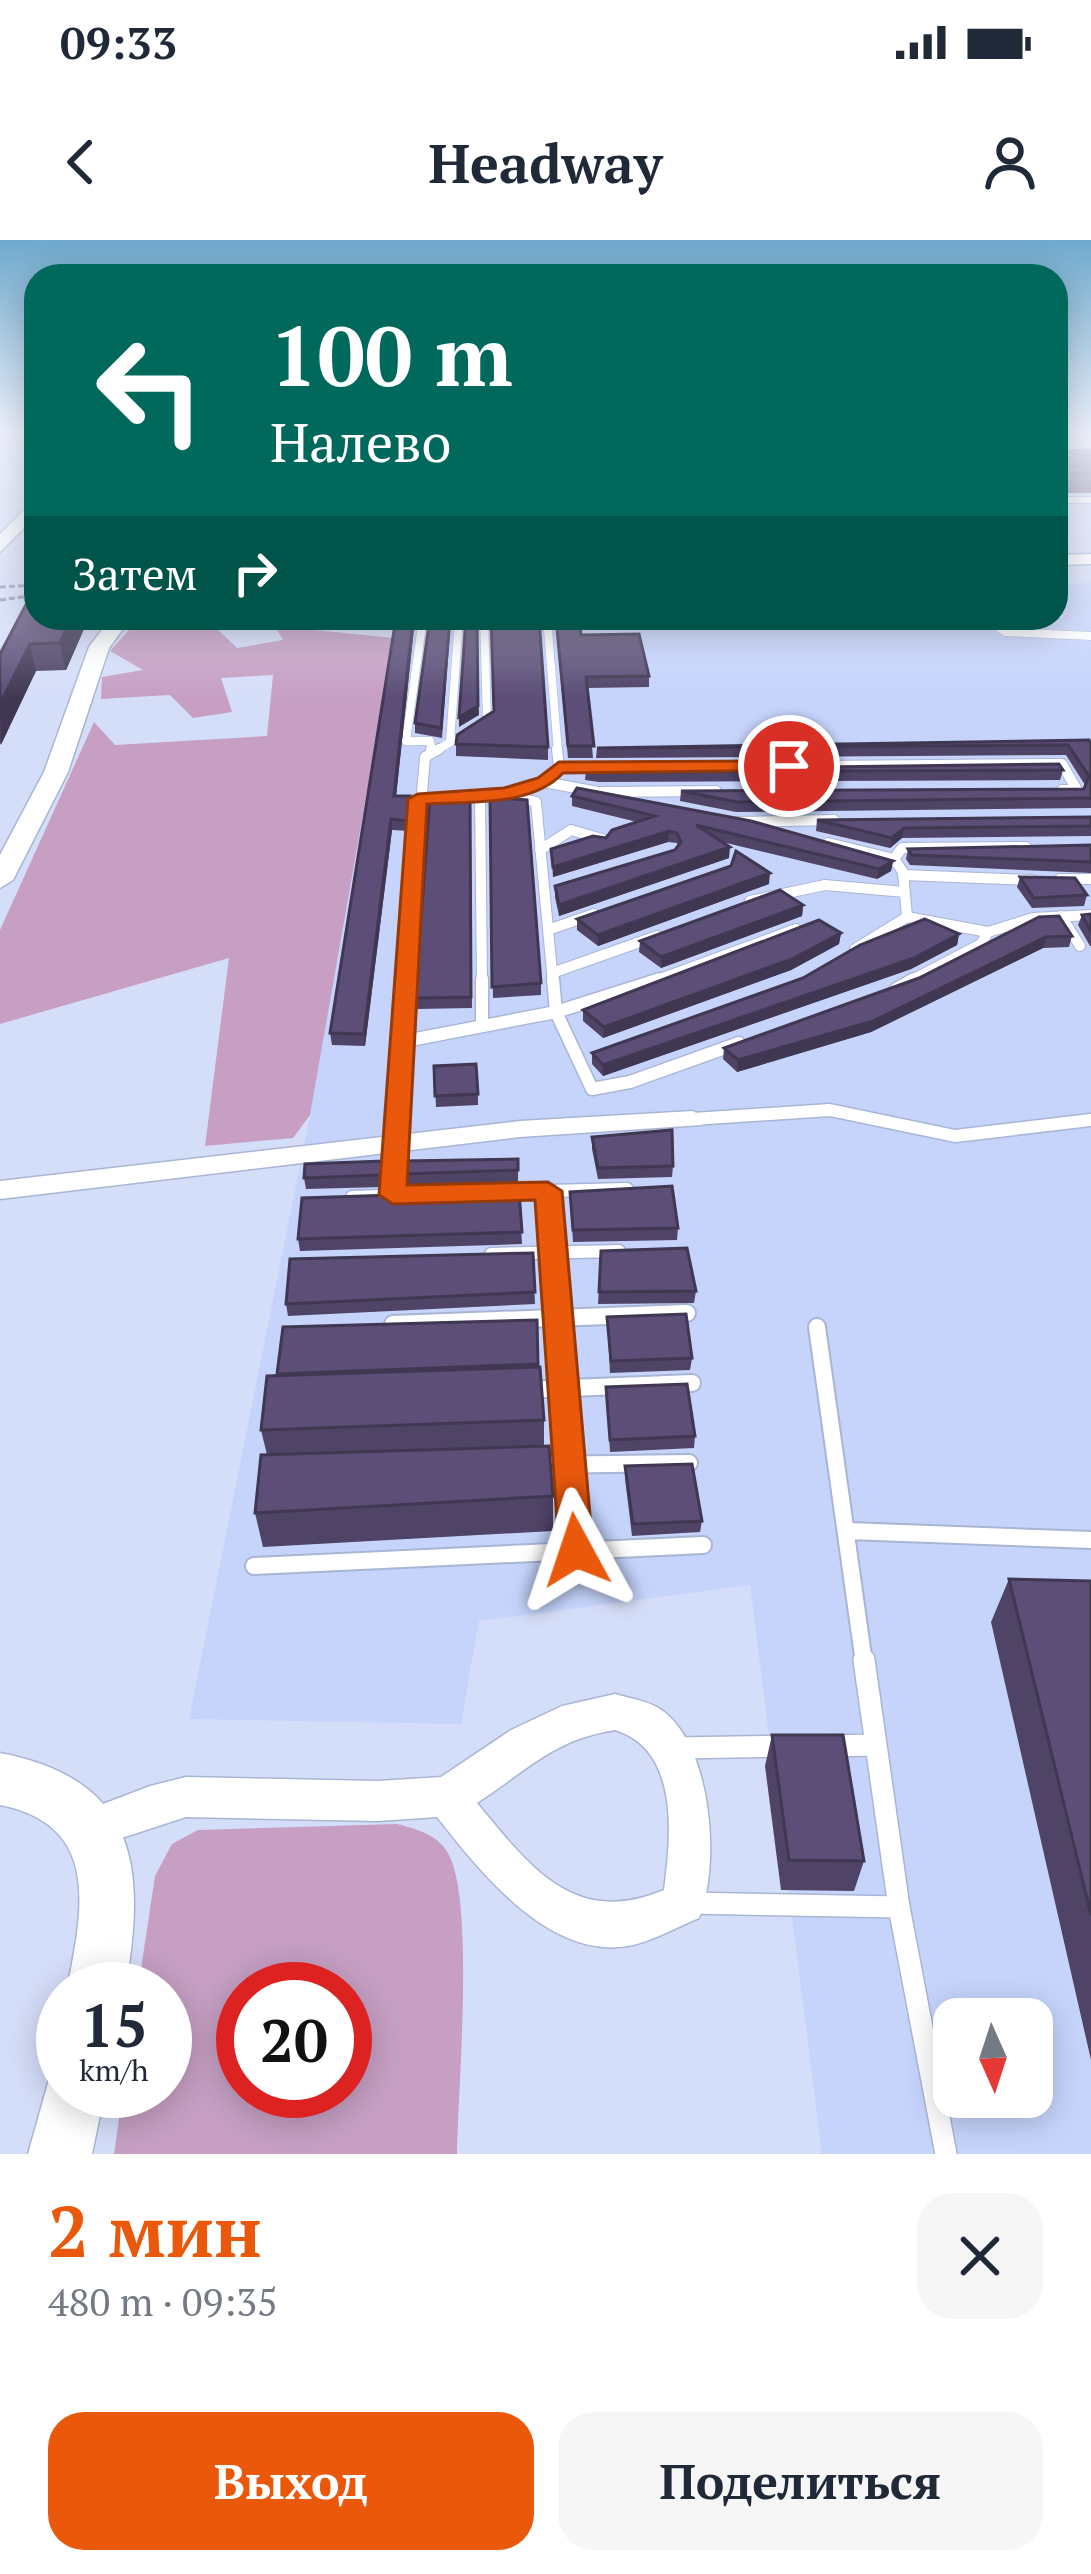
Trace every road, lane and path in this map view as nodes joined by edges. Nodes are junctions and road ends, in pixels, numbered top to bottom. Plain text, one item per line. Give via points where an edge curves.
1 (112, 630) edge
2 (421, 630) edge
3 (458, 630) edge
4 (484, 630) edge
5 (549, 630) edge
6 (1003, 630) edge
7 (1091, 636) edge
8 (450, 742) junction
9 (432, 753) junction
10 (973, 765) junction
11 (559, 768) junction
12 (978, 778) edge
13 (544, 782) junction
14 (593, 790) junction
15 (1054, 790) edge
16 (734, 791) edge
17 (505, 794) junction
18 (480, 795) junction
19 (418, 799) junction
20 (647, 807) edge
21 (711, 819) edge
22 (854, 820) edge
23 (735, 822) junction
24 (602, 838) edge
25 (1044, 847) edge
26 (540, 850) junction
27 (894, 859) junction
28 (903, 875) junction
29 (1091, 879) edge
30 (0, 880) edge
31 (565, 884) edge
32 (544, 890) junction
33 (905, 892) junction
34 (615, 906) edge
35 (733, 908) edge
36 (1091, 915) edge
37 (1061, 916) junction
38 (907, 917) junction
39 (815, 921) edge
40 (548, 930) junction
41 (988, 932) junction
42 (666, 933) edge
43 (1080, 946) dead end
44 (832, 963) edge
45 (552, 973) junction
46 (885, 994) edge
47 (556, 1012) junction
48 (482, 1026) junction
49 (758, 1037) edge
50 (400, 1042) junction
51 (598, 1052) edge
52 (576, 1059) junction
53 (693, 1119) joint
54 (1091, 1120) edge
55 (392, 1146) junction
56 (648, 1188) edge
57 (0, 1190) edge
58 (548, 1191) junction
59 (393, 1195) junction
60 (327, 1199) edge
61 (640, 1251) edge
62 (553, 1252) junction
63 (461, 1256) edge
64 (687, 1313) edge
65 (558, 1317) junction
66 (380, 1324) edge
67 (817, 1327) dead end
68 (692, 1384) edge
69 (563, 1389) junction
70 (492, 1391) edge
71 (689, 1463) edge
72 (569, 1464) junction
73 (523, 1466) edge
74 (848, 1531) junction
75 (1091, 1540) edge
76 (703, 1545) dead end
77 (576, 1550) junction
78 (254, 1566) dead end
79 (874, 1745) junction
80 (676, 1748) junction
81 (0, 1779) edge
82 (446, 1797) junction
83 (91, 1828) junction
84 (684, 1903) junction
85 (898, 1907) junction
86 (99, 1962) edge
87 (68, 2118) edge
88 (60, 2154) edge
89 (946, 2154) edge

1 - 30 street via 56,772
2 - 9 lane via 406,741 430,741
3 - 8 lane
4 - 8 lane via 487,720
5 - 11 lane
6 - 7 lane
8 - 9 lane
9 - 19 lane
10 - 11 lane
10 - 12 lane
10 - 15 lane via 1062,764 1081,795
11 - 13 lane
13 - 14 lane
13 - 17 lane
14 - 16 lane
14 - 20 lane
17 - 18 lane
17 - 26 lane via 536,802
18 - 19 lane
18 - 48 lane
19 - 50 lane
21 - 23 lane
22 - 23 lane
23 - 27 lane
24 - 26 lane via 571,830
25 - 27 lane via 902,848
26 - 32 lane
27 - 28 lane
28 - 29 lane
28 - 33 lane
31 - 32 lane
32 - 40 lane
33 - 35 lane via 824,885
33 - 38 lane
34 - 40 lane
36 - 37 lane
37 - 41 lane
37 - 43 lane
38 - 41 lane
38 - 44 lane
39 - 47 lane
40 - 45 lane
41 - 46 lane via 982,944
42 - 45 lane
45 - 47 lane
47 - 48 lane
47 - 52 lane
48 - 50 lane
49 - 52 lane via 592,1089
50 - 55 lane
51 - 52 lane
53 - 54 lane via 830,1110 955,1136
53 - 55 street
55 - 57 street
55 - 59 lane
56 - 58 lane
58 - 59 lane
58 - 62 lane
59 - 60 lane
61 - 62 lane
62 - 63 lane
62 - 65 lane
64 - 65 lane
65 - 66 lane
65 - 69 lane
67 - 74 lane
68 - 69 lane
69 - 70 lane
69 - 72 lane
71 - 72 lane
72 - 73 lane
72 - 77 lane
74 - 75 lane
74 - 79 lane
76 - 77 lane
77 - 78 lane
79 - 80 lane
79 - 85 lane
80 - 82 street via 620,1709 575,1717
80 - 84 street via 690,1861
81 - 83 street via 58,1796
82 - 83 street via 182,1797
82 - 84 street via 515,1880 563,1912 616,1927
83 - 86 street via 110,1879
84 - 85 lane
85 - 89 lane
87 - 88 street

